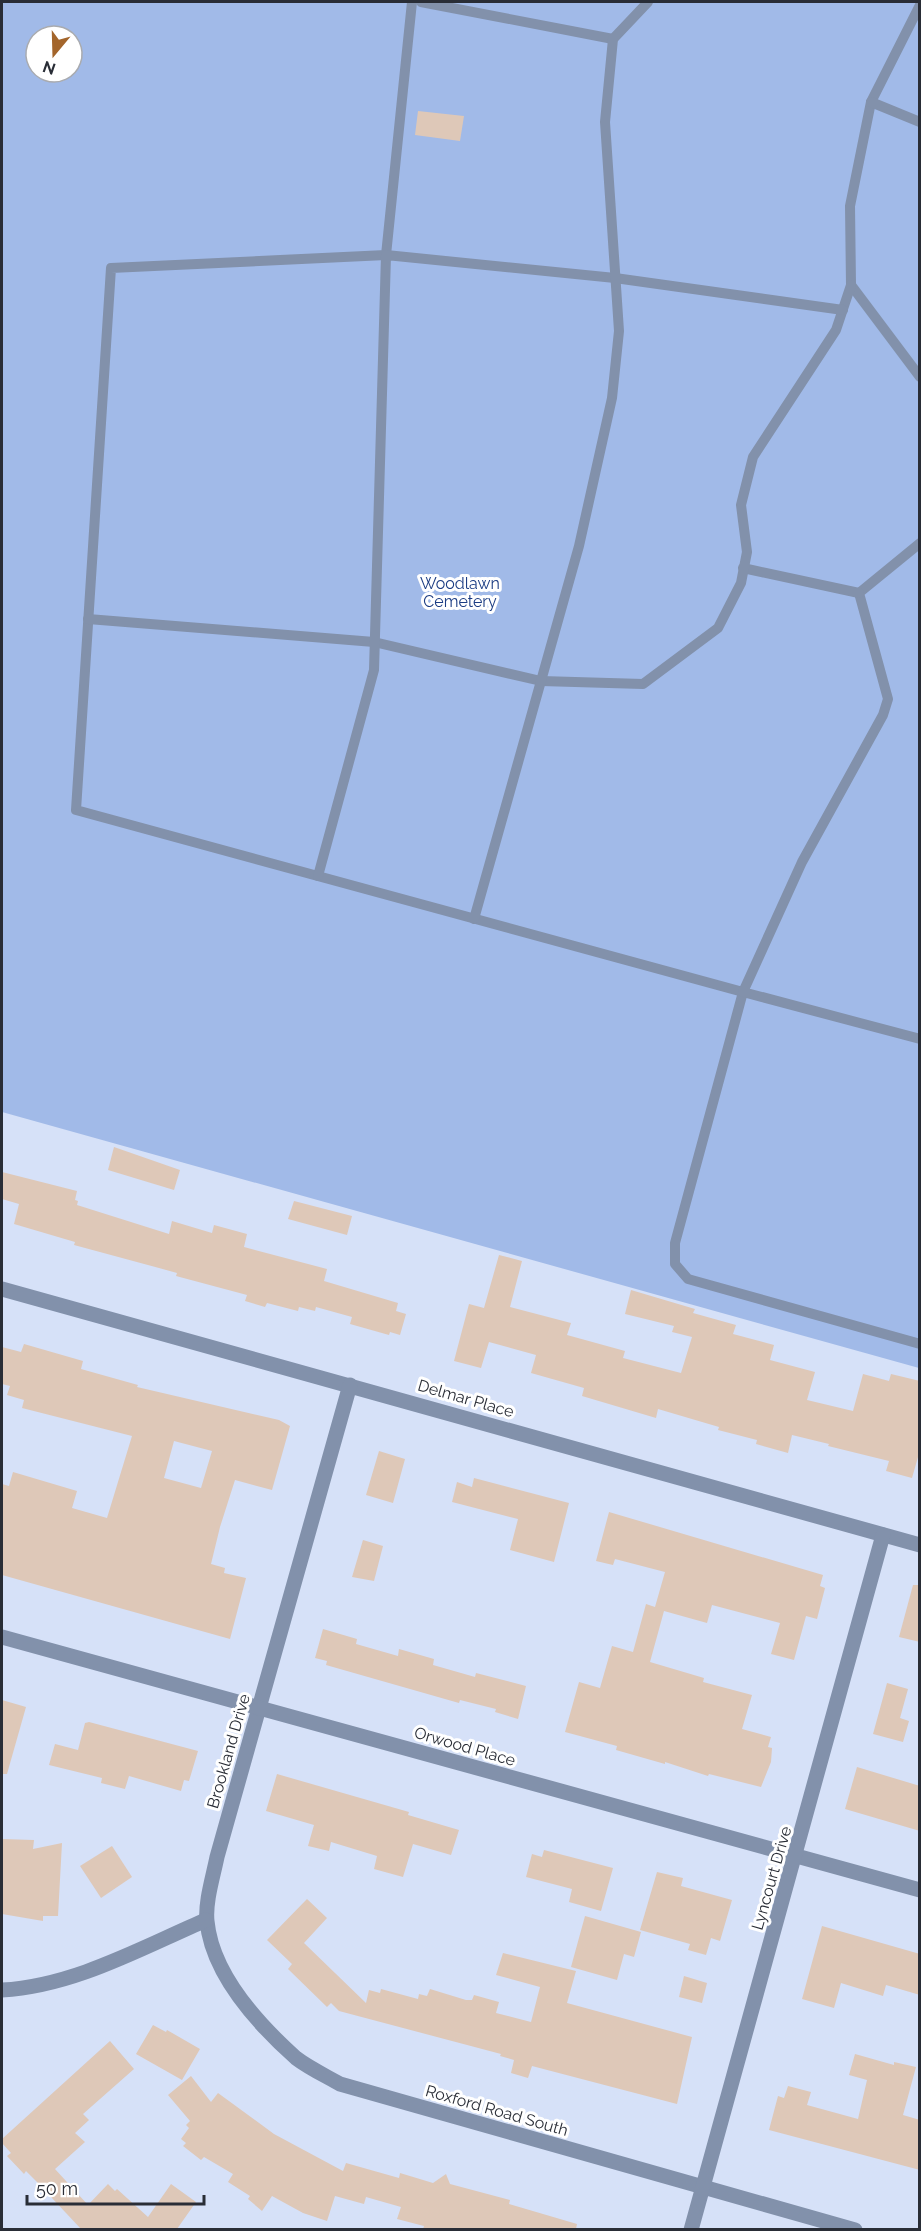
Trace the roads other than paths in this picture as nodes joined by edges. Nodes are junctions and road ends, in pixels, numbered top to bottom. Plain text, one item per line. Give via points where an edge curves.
1 (412, 2) edge
2 (421, 2) edge
3 (648, 2) edge
4 (920, 5) edge
5 (614, 39) junction
6 (871, 102) junction
7 (920, 122) edge
8 (386, 255) junction
9 (615, 278) junction
10 (851, 285) junction
11 (843, 310) junction
12 (920, 377) edge
13 (920, 543) edge
14 (744, 568) junction
15 (859, 593) junction
16 (88, 619) junction
17 (375, 642) junction
18 (541, 681) junction
19 (318, 876) junction
20 (474, 919) junction
21 (743, 992) junction
22 (920, 1039) edge
23 (2, 1289) edge
24 (920, 1344) edge
25 (350, 1385) junction
26 (883, 1535) junction
27 (920, 1545) edge
28 (2, 1637) edge
29 (259, 1707) junction
30 (795, 1857) junction
31 (920, 1890) edge
32 (206, 1920) junction
33 (2, 1990) edge
34 (702, 2187) junction
35 (691, 2229) edge
36 (855, 2229) edge

1 - 8 lane
2 - 5 lane
3 - 5 lane
4 - 6 lane
5 - 9 lane via 605,122
6 - 7 lane
6 - 10 lane via 850,206
8 - 9 lane
8 - 16 lane via 111,268
8 - 17 lane
9 - 11 lane
9 - 18 lane via 619,331 612,398 579,546
10 - 11 lane
10 - 12 lane
11 - 14 lane via 836,330 753,457 741,505 747,552
13 - 15 lane
14 - 15 lane
14 - 18 lane via 741,583 718,628 643,684
15 - 21 lane via 888,699 883,715 802,862
16 - 17 lane
16 - 19 lane via 76,810
17 - 18 lane
17 - 19 lane via 374,670
18 - 20 lane
19 - 20 lane
20 - 21 lane
21 - 22 lane
21 - 24 lane via 675,1243 675,1264 688,1279
23 - 25 street, Delmar Place
25 - 26 street, Delmar Place
25 - 29 street, Brookland Drive
26 - 27 street, Delmar Place
26 - 30 street, Lyncourt Drive
28 - 29 street, Orwood Place
29 - 30 street, Orwood Place
29 - 32 street, Brookland Drive via 217,1857
30 - 31 street, Orwood Place
30 - 34 street, Lyncourt Drive
32 - 33 street via 60,1980 28,1989
32 - 34 street, Roxford Road South via 213,1951 252,2012 298,2059 340,2084
34 - 35 street, Lyncourt Drive
34 - 36 street, Roxford Road South

